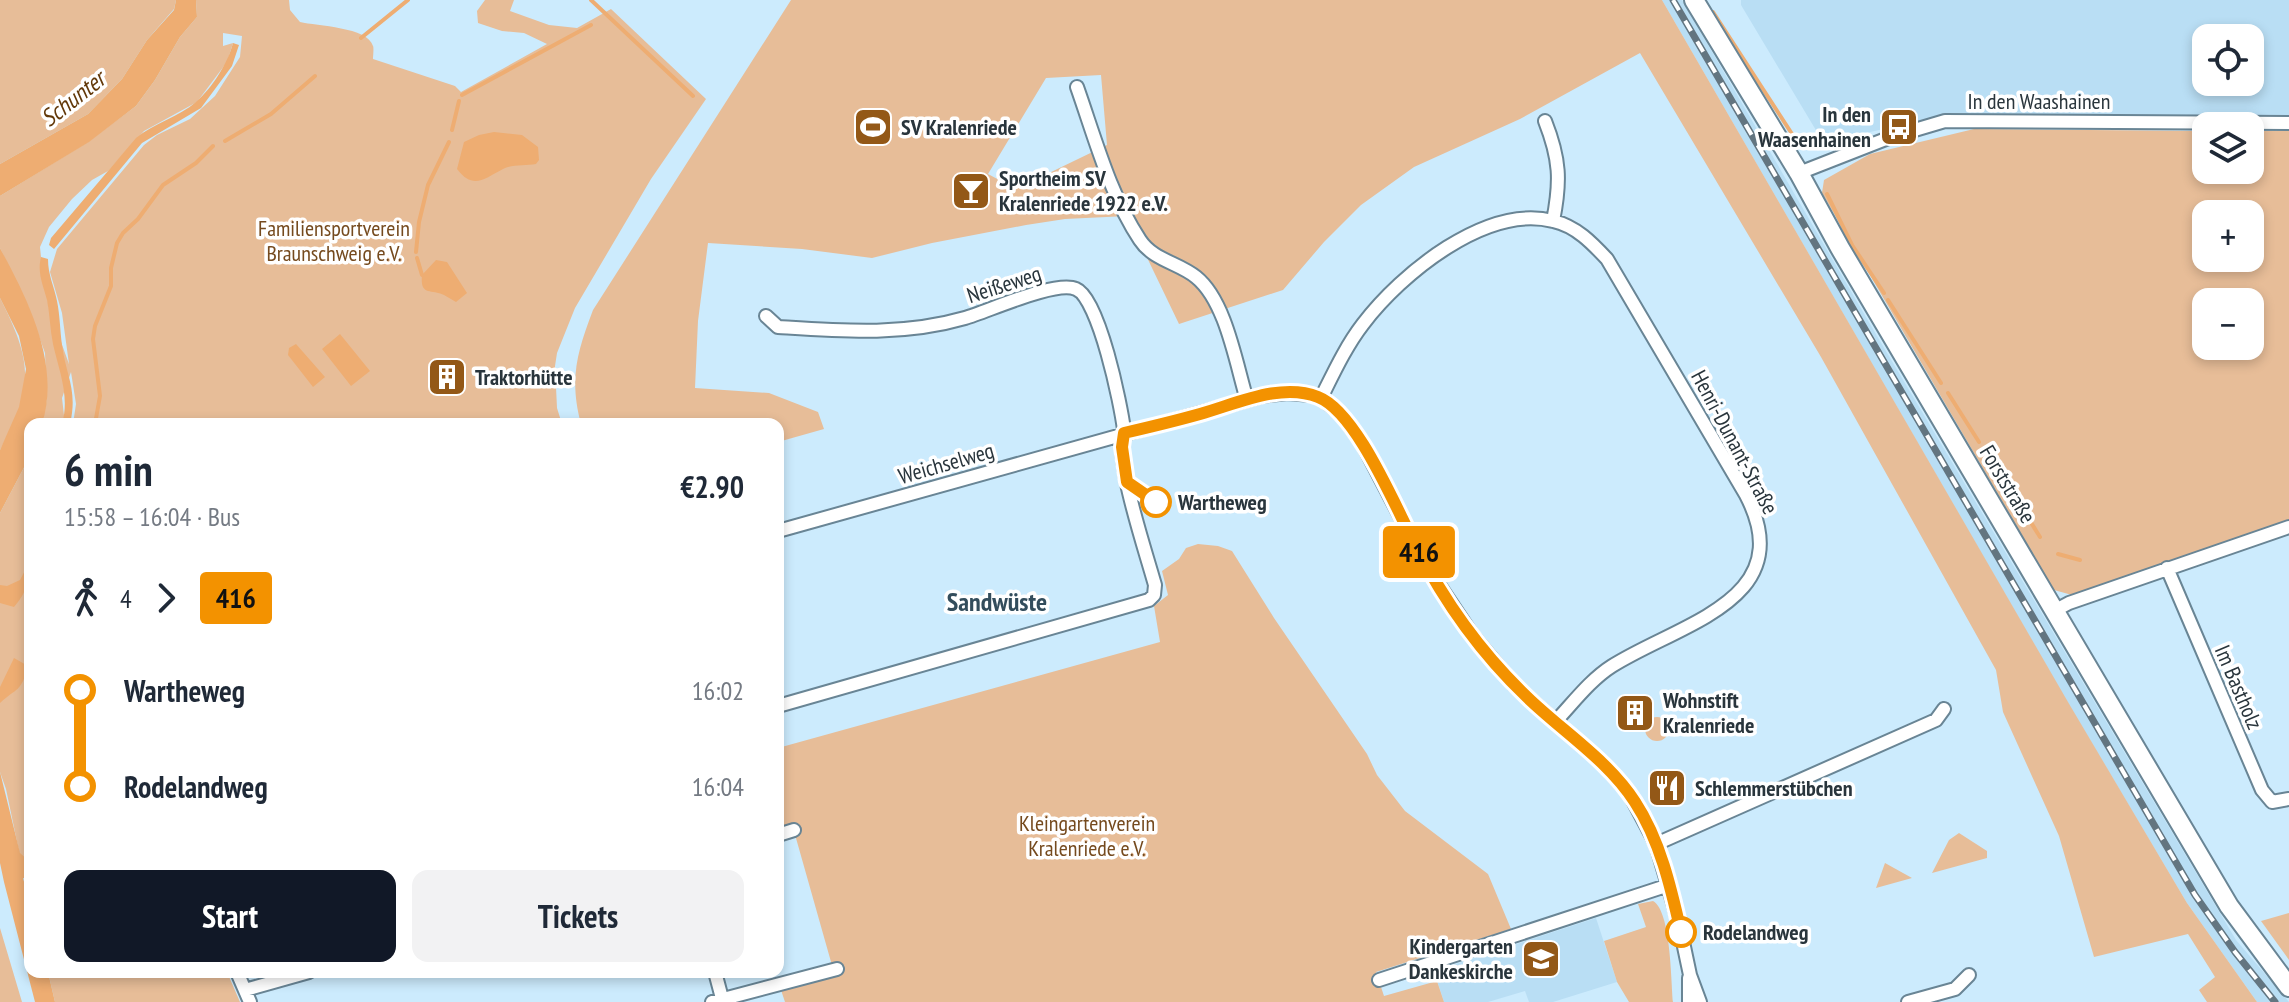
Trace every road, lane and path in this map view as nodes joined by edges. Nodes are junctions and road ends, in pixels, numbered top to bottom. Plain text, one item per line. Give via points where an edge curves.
1 (1694, 0) edge
2 (1077, 87) dead end
3 (1545, 121) dead end
4 (2289, 123) edge
5 (1799, 173) junction
6 (1553, 221) junction
7 (766, 316) dead end
8 (1321, 398) junction
9 (1247, 400) junction
10 (1124, 433) junction
11 (2289, 527) edge
12 (784, 529) edge
13 (2167, 568) junction
14 (2056, 610) junction
15 (784, 704) edge
16 (1944, 709) dead end
17 (1555, 722) junction
18 (2289, 799) edge
19 (794, 830) dead end
20 (784, 833) edge
21 (1656, 844) junction
22 (1669, 885) junction
23 (837, 969) dead end
24 (1690, 975) junction
25 (1969, 975) dead end
26 (294, 978) edge
27 (716, 978) edge
28 (1379, 980) dead end
29 (2289, 987) edge
30 (247, 996) edge
31 (719, 1001) edge
32 (1689, 1002) edge
33 (1700, 1002) edge
34 (1908, 1002) edge

1 - 5 main road, Forststraße
2 - 9 street via 1111,180 1142,243 1209,289
3 - 6 street via 1559,170
4 - 5 street, In den Waashainen via 1945,121
5 - 14 main road, Forststraße
6 - 8 street, Henri-Dunant-Straße via 1521,219 1494,225 1419,268 1363,324
6 - 17 street, Henri-Dunant-Straße via 1587,238 1607,259 1746,495 1762,547 1758,566 1739,593 1610,667
7 - 10 street, Neißeweg via 778,327 888,332 965,318 1055,288 1076,288 1095,313
8 - 9 street, Weichselweg via 1288,393
8 - 17 street via 1354,429 1453,610 1514,685
9 - 10 street, Weichselweg
10 - 12 street, Weichselweg
10 - 15 street, Neißeweg via 1127,482 1155,585 1149,600
11 - 13 street
13 - 14 street
13 - 18 street, Im Bastholz via 2262,790 2272,802
14 - 29 main road, Forststraße via 2229,906
16 - 21 street via 1936,720
17 - 21 street via 1623,785
19 - 20 street
21 - 22 street
22 - 24 street
22 - 28 street
23 - 31 street
24 - 32 street
24 - 33 street
25 - 34 street via 1955,989
26 - 30 street
27 - 31 street

